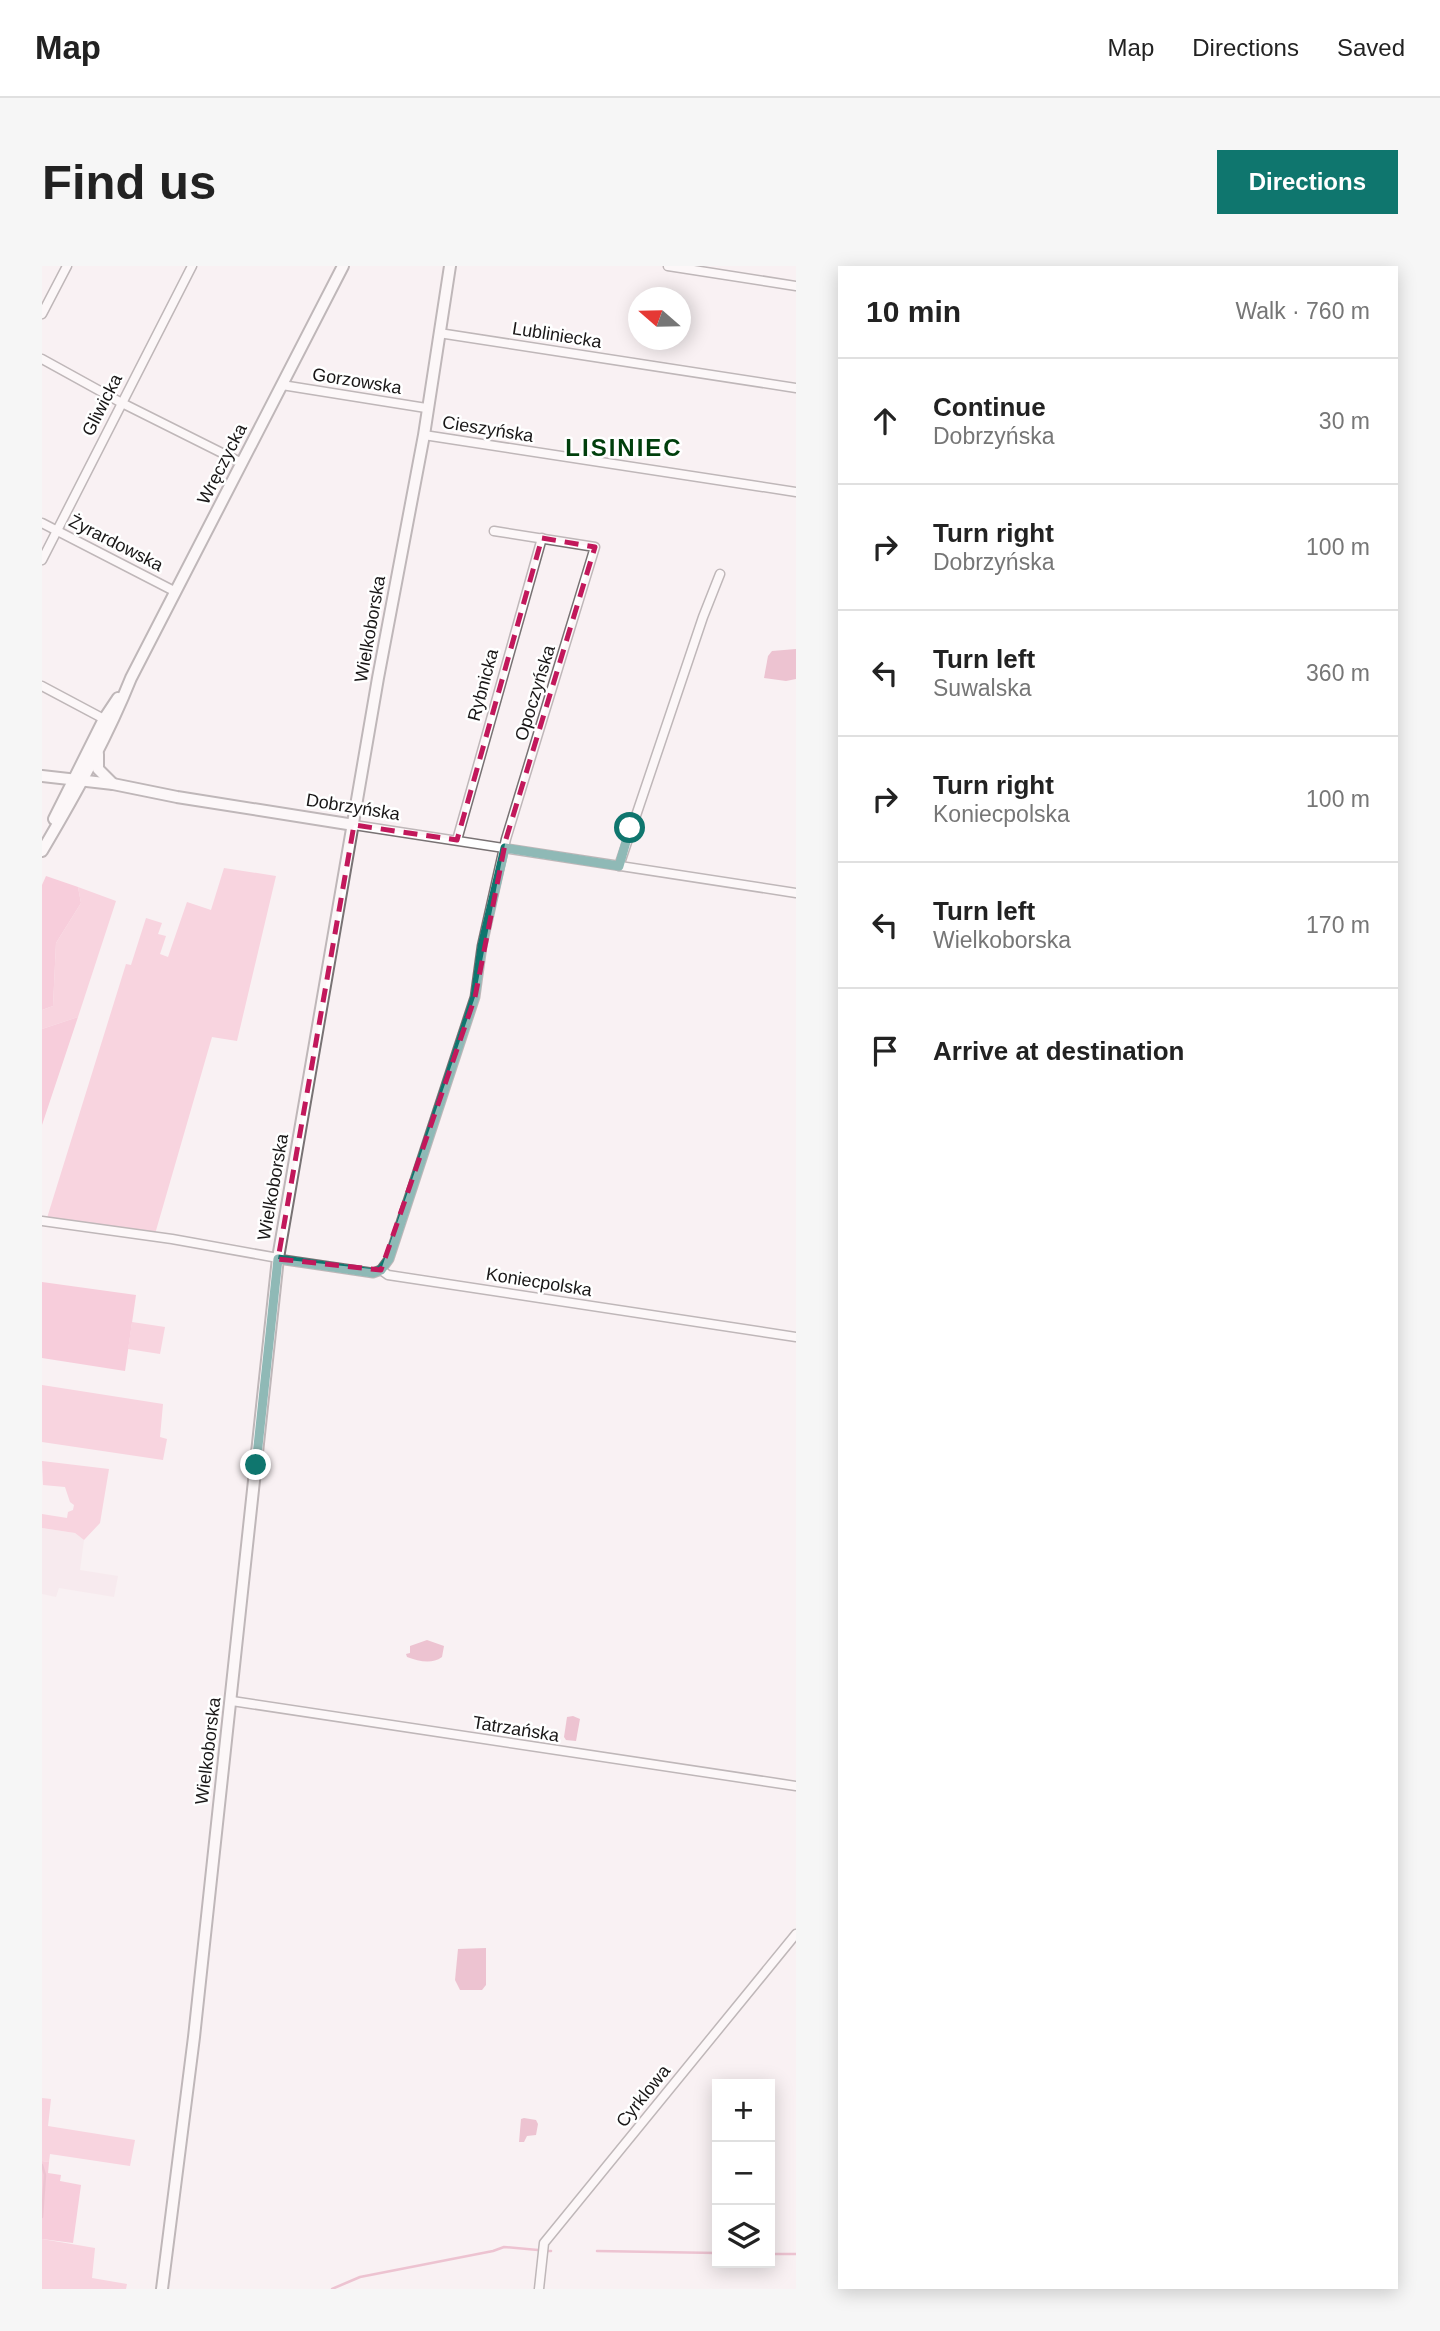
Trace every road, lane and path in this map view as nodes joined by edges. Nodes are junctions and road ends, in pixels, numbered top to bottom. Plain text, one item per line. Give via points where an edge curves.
1 (67, 266) edge
2 (192, 266) edge
3 (343, 266) edge
4 (450, 266) edge
5 (668, 266) edge
6 (796, 286) edge
7 (42, 314) edge
8 (439, 332) junction
9 (42, 359) edge
10 (282, 385) junction
11 (796, 388) edge
12 (120, 402) junction
13 (426, 408) junction
14 (424, 435) junction
15 (242, 463) junction
16 (796, 492) edge
17 (42, 523) edge
18 (57, 530) junction
19 (494, 531) dead end
20 (542, 538) junction
21 (42, 560) edge
22 (720, 574) dead end
23 (176, 592) junction
24 (131, 678) junction
25 (42, 686) edge
26 (104, 719) junction
27 (98, 751) junction
28 (42, 776) edge
29 (78, 780) junction
30 (113, 784) junction
31 (354, 825) junction
32 (457, 841) junction
33 (42, 848) edge
34 (505, 848) junction
35 (619, 866) junction
36 (796, 893) edge
37 (42, 1221) edge
38 (278, 1258) junction
39 (381, 1270) junction
40 (796, 1337) edge
41 (232, 1701) junction
42 (796, 1786) edge
43 (796, 1934) edge
44 (162, 2289) edge
45 (539, 2289) edge

1 - 7 street
2 - 12 street, Gliwicka
3 - 10 street, Wręczycka
4 - 8 street, Wielkoborska
5 - 6 street
8 - 11 street, Lubliniecka
8 - 13 street, Wielkoborska
9 - 12 street
10 - 13 street, Gorzowska
10 - 15 street, Wręczycka
12 - 15 street
12 - 18 street, Gliwicka
13 - 14 street, Wielkoborska
14 - 16 street, Cieszyńska
14 - 31 street, Wielkoborska
15 - 23 street, Wręczycka
17 - 18 street, Żyrardowska
18 - 21 street, Gliwicka
18 - 23 street, Żyrardowska
19 - 20 street
20 - 32 street, Rybnicka
20 - 34 street, Opoczyńska via 595,547
22 - 35 street
23 - 24 street, Wręczycka
24 - 26 street, Wręczycka
24 - 27 street, Wręczycka
25 - 26 street
26 - 29 street, Wręczycka via 79,768
27 - 29 street, Wręczycka
27 - 30 street via 99,769
28 - 29 street, Dobrzyńska
29 - 30 street, Dobrzyńska
29 - 33 street, Wręczycka
30 - 31 street, Dobrzyńska
31 - 32 street, Dobrzyńska
31 - 38 street, Wielkoborska
32 - 34 street, Dobrzyńska
34 - 35 street, Dobrzyńska
34 - 39 street, Opoczyńska via 475,997 389,1259
35 - 36 street, Dobrzyńska
37 - 38 street, Koniecpolska
38 - 39 street, Koniecpolska via 373,1273
38 - 41 street, Wielkoborska
39 - 40 street, Koniecpolska via 388,1275
41 - 42 street, Tatrzańska
41 - 44 street, Wielkoborska
43 - 45 street, Cyrklowa via 544,2243

